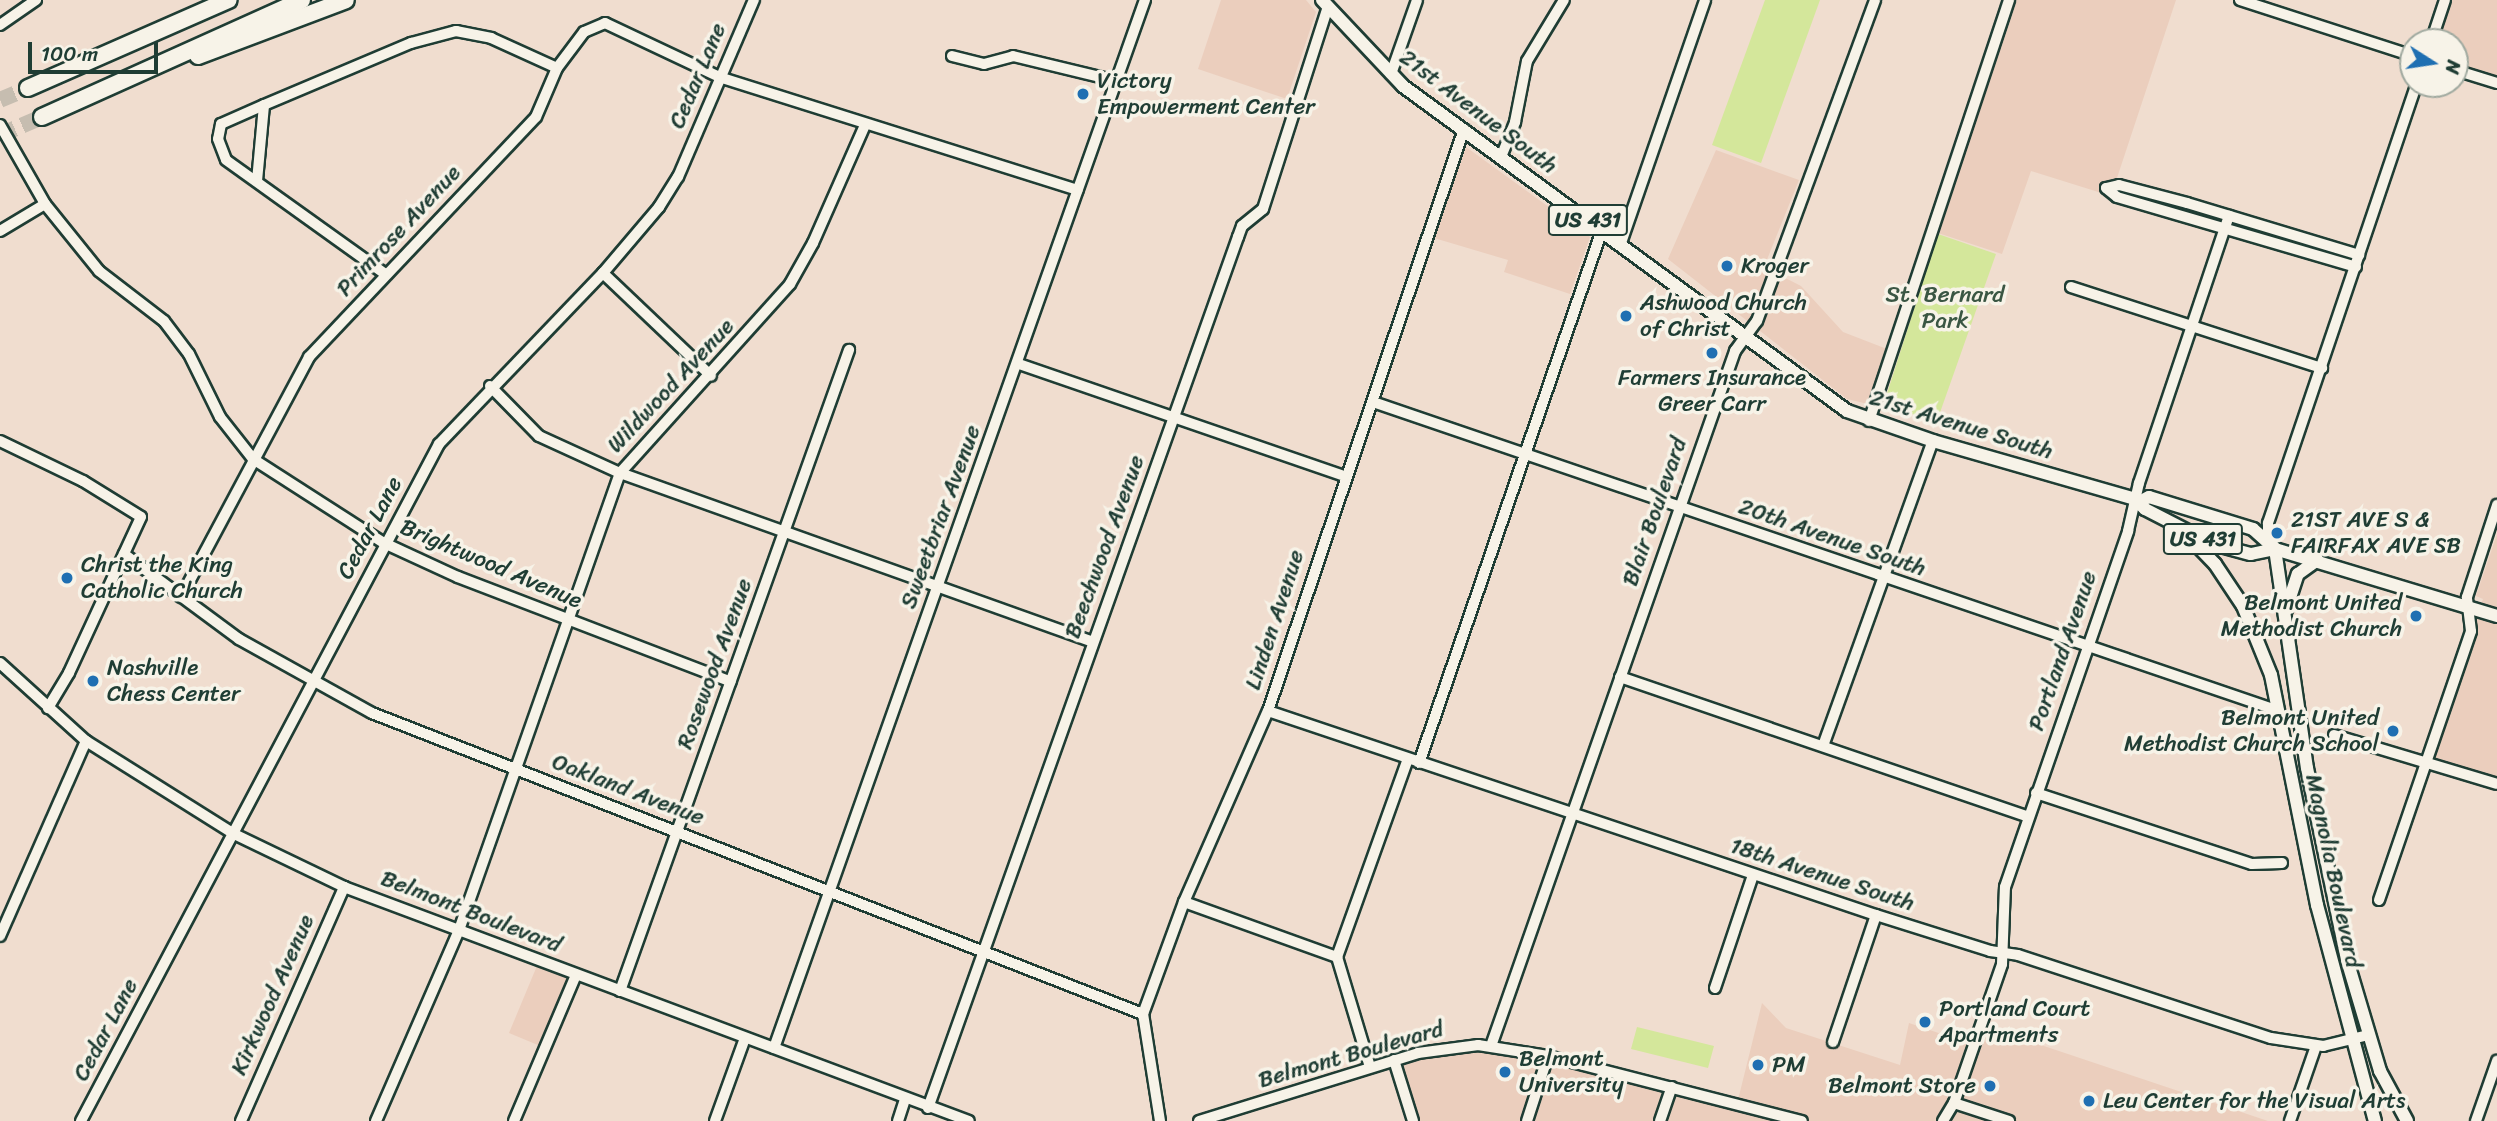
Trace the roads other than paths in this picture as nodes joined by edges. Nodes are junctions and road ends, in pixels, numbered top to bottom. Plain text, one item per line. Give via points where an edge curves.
1 (36, 0) edge
2 (228, 0) edge
3 (302, 0) edge
4 (346, 0) edge
5 (754, 0) edge
6 (1145, 0) edge
7 (1417, 0) edge
8 (1564, 0) edge
9 (1705, 0) edge
10 (1875, 0) edge
11 (2009, 0) edge
12 (2240, 0) edge
13 (2445, 0) edge
14 (1325, 3) edge
15 (2262, 4) edge
16 (0, 25) edge
17 (2436, 28) edge
18 (2399, 51) edge
19 (952, 57) dead end
20 (557, 68) junction
21 (2469, 74) edge
22 (1391, 75) junction
23 (719, 77) junction
24 (127, 80) junction
25 (1116, 81) junction
26 (2497, 83) edge
27 (27, 88) tunnel mouth
28 (2412, 98) edge
29 (264, 105) junction
30 (42, 117) tunnel mouth
31 (0, 125) edge
32 (865, 125) junction
33 (1464, 129) junction
34 (1501, 157) junction
35 (257, 181) junction
36 (1078, 190) junction
37 (46, 204) junction
38 (2229, 216) junction
39 (2225, 227) junction
40 (1602, 230) junction
41 (0, 231) edge
42 (1621, 243) junction
43 (2360, 255) junction
44 (2356, 267) junction
45 (603, 273) junction
46 (385, 274) junction
47 (2071, 287) dead end
48 (2191, 324) junction
49 (1746, 337) junction
50 (849, 350) dead end
51 (1019, 364) junction
52 (2322, 368) junction
53 (711, 376) junction
54 (490, 386) junction
55 (1373, 402) junction
56 (1172, 420) junction
57 (1869, 421) junction
58 (0, 441) edge
59 (1933, 441) junction
60 (1525, 456) junction
61 (254, 459) junction
62 (620, 472) junction
63 (1344, 476) junction
64 (2138, 500) junction
65 (2497, 505) edge
66 (1678, 508) junction
67 (2180, 528) junction
68 (784, 533) junction
69 (384, 543) junction
70 (2276, 549) junction
71 (124, 554) junction
72 (2317, 560) junction
73 (1881, 577) junction
74 (938, 586) junction
75 (181, 597) junction
76 (2468, 606) junction
77 (2497, 616) edge
78 (570, 621) junction
79 (2283, 624) junction
80 (1093, 642) junction
81 (2088, 646) junction
82 (0, 663) edge
83 (1620, 677) junction
84 (731, 681) junction
85 (312, 683) junction
86 (48, 708) junction
87 (1268, 711) junction
88 (2279, 711) junction
89 (2334, 735) dead end
90 (86, 741) junction
91 (1824, 743) junction
92 (1413, 761) junction
93 (2427, 761) junction
94 (517, 769) junction
95 (2497, 784) edge
96 (2036, 793) junction
97 (1570, 816) junction
98 (2027, 817) junction
99 (677, 831) junction
100 (234, 834) junction
101 (2282, 863) dead end
102 (1753, 875) junction
103 (344, 887) junction
104 (831, 889) junction
105 (2379, 900) dead end
106 (1184, 902) junction
107 (1876, 915) junction
108 (459, 930) junction
109 (0, 936) edge
110 (985, 949) junction
111 (2004, 953) junction
112 (1337, 957) junction
113 (576, 975) junction
114 (1716, 988) dead end
115 (620, 991) junction
116 (1143, 1014) junction
117 (2368, 1035) junction
118 (746, 1038) junction
119 (2351, 1039) junction
120 (1833, 1042) dead end
121 (1491, 1046) junction
122 (2316, 1046) junction
123 (774, 1048) junction
124 (1548, 1056) junction
125 (1394, 1059) junction
126 (2497, 1061) edge
127 (1370, 1067) junction
128 (2494, 1080) edge
129 (1672, 1087) junction
130 (905, 1100) junction
131 (1954, 1103) junction
132 (928, 1108) junction
133 (1205, 1120) edge
134 (81, 1121) edge
135 (241, 1121) edge
136 (376, 1121) edge
137 (514, 1121) edge
138 (715, 1121) edge
139 (898, 1121) edge
140 (969, 1121) edge
141 (1160, 1121) edge
142 (1413, 1121) edge
143 (1527, 1121) edge
144 (1660, 1121) edge
145 (1802, 1121) edge
146 (1943, 1121) edge
147 (2009, 1121) edge
148 (2290, 1121) edge
149 (2375, 1121) edge
150 (2407, 1121) edge
151 (2476, 1121) edge

1 - 16 street
2 - 27 highway
3 - 24 highway
4 - 24 highway
5 - 23 street, Cedar Lane
6 - 25 street, Sweetbriar Avenue
7 - 22 street
8 - 34 street via 1527,61 1515,122
9 - 42 street
10 - 49 street, Blair Boulevard via 1757,321
11 - 57 street
12 - 15 street
13 - 17 street
14 - 22 main road, 21st Avenue South / US 431
14 - 56 street, Beechwood Avenue via 1263,209 1242,226
15 - 18 street
19 - 25 street via 984,64 1013,56
20 - 23 street, Primrose Avenue via 571,43 605,23
20 - 29 street via 491,38 456,31 411,43
20 - 46 street, Primrose Avenue via 536,117
21 - 26 street
22 - 33 main road, 21st Avenue South / US 431
23 - 32 street
23 - 45 street, Cedar Lane via 678,177
24 - 30 highway
25 - 36 street, Sweetbriar Avenue
28 - 43 street
29 - 35 street
29 - 35 street via 221,124 218,139 226,160
31 - 37 street, Brightwood Avenue
32 - 36 street
32 - 53 street, Wildwood Avenue via 790,284
33 - 34 main road, 21st Avenue South / US 431
33 - 55 street, Linden Avenue
34 - 40 main road, 21st Avenue South / US 431
35 - 46 street
36 - 51 street, Sweetbriar Avenue
37 - 41 street
37 - 61 street, Brightwood Avenue via 99,271 164,321 189,354 220,417
38 - 39 street, Portland Avenue
38 - 39 street via 2119,185 2106,188 2117,197
38 - 43 street
39 - 44 street
39 - 48 street, Portland Avenue
40 - 42 main road, 21st Avenue South / US 431
40 - 60 street
42 - 49 main road, 21st Avenue South / US 431
43 - 44 street
44 - 52 street
45 - 53 street
45 - 54 street, Cedar Lane
46 - 61 street, Primrose Avenue via 309,357
47 - 48 street
48 - 52 street
48 - 64 street, Portland Avenue
49 - 57 main road, 21st Avenue South / US 431 via 1821,393
49 - 66 street, Blair Boulevard via 1735,351
50 - 68 street, Rosewood Avenue
51 - 56 street
51 - 74 street, Sweetbriar Avenue
52 - 70 street via 2269,523 2268,536
53 - 62 street, Wildwood Avenue
54 - 62 street via 539,436
54 - 69 street, Cedar Lane via 439,444
55 - 60 street, 20th Avenue South
55 - 63 street, Linden Avenue
56 - 63 street
56 - 80 street, Beechwood Avenue
57 - 59 main road, 21st Avenue South / US 431
58 - 71 street via 83,481 141,517
59 - 64 main road, 21st Avenue South / US 431
59 - 73 street
60 - 66 street, 20th Avenue South
60 - 92 street
61 - 69 street, Brightwood Avenue
61 - 75 street, Primrose Avenue
62 - 68 street
62 - 78 street, Wildwood Avenue
63 - 87 street, Linden Avenue
64 - 67 main road, 21st Avenue South / US 431
64 - 70 main road, 21st Avenue South / US 431 via 2149,497 2253,529
64 - 81 street, Portland Avenue
65 - 76 street
66 - 73 street, 20th Avenue South
66 - 83 street, Blair Boulevard
67 - 70 main road, 21st Avenue South / US 431 via 2251,554
67 - 88 main road, Magnolia Boulevard via 2215,564 2243,606 2266,660
68 - 74 street
68 - 84 street, Rosewood Avenue
69 - 78 street, Brightwood Avenue
69 - 85 street, Cedar Lane
70 - 72 main road, 21st Avenue South / US 431
70 - 79 main road, Magnolia Boulevard
71 - 75 street, Oakland Avenue
71 - 86 street
72 - 76 main road, 21st Avenue South / US 431
72 - 79 main road via 2293,581
73 - 81 street, 20th Avenue South
73 - 91 street
74 - 80 street
74 - 104 street, Sweetbriar Avenue
75 - 85 street, Oakland Avenue
76 - 77 main road, 21st Avenue South / US 431
76 - 93 street via 2471,631
78 - 84 street, Brightwood Avenue
78 - 94 street, Wildwood Avenue
79 - 117 main road, Magnolia Boulevard via 2324,854
80 - 110 street, Beechwood Avenue
81 - 88 street, 20th Avenue South
81 - 96 street, Portland Avenue
82 - 86 street, Belmont Boulevard
83 - 91 street
83 - 97 street, Blair Boulevard
84 - 99 street, Rosewood Avenue
85 - 94 street, Oakland Avenue via 372,713
85 - 100 street, Cedar Lane
86 - 90 street, Belmont Boulevard
87 - 92 street, 18th Avenue South
87 - 106 street, Linden Avenue
88 - 119 main road, Magnolia Boulevard via 2317,905
89 - 93 street
90 - 100 street, Belmont Boulevard
90 - 109 street
91 - 98 street
92 - 97 street, 18th Avenue South
92 - 112 street
93 - 95 street
93 - 105 street
94 - 99 street, Oakland Avenue
94 - 108 street, Wildwood Avenue
96 - 98 street, Portland Avenue
96 - 101 street via 2252,864
97 - 102 street, 18th Avenue South
97 - 121 street, Blair Boulevard
98 - 111 street, Portland Avenue via 2004,887
99 - 104 street, Oakland Avenue
99 - 115 street, Rosewood Avenue
100 - 103 street, Belmont Boulevard
100 - 134 street, Cedar Lane
102 - 107 street, 18th Avenue South
102 - 114 street
103 - 108 street, Belmont Boulevard
103 - 135 street, Kirkwood Avenue
104 - 110 street, Oakland Avenue
104 - 123 street, Sweetbriar Avenue
106 - 112 street
106 - 116 street, Linden Avenue
107 - 111 street, 18th Avenue South
107 - 120 street
108 - 113 street, Belmont Boulevard
108 - 136 street, Wildwood Avenue
110 - 116 street, Oakland Avenue
110 - 132 street, Beechwood Avenue
111 - 122 street, 18th Avenue South via 2271,1038
111 - 131 street, Portland Avenue
112 - 127 street
113 - 115 street, Belmont Boulevard
113 - 137 street
115 - 118 street, Belmont Boulevard
116 - 141 street, Linden Avenue
117 - 119 street, 18th Avenue South
117 - 150 main road, Magnolia Boulevard via 2380,1071
118 - 123 street, Belmont Boulevard
118 - 138 street
119 - 122 street, 18th Avenue South
119 - 149 main road, Magnolia Boulevard
121 - 124 street, Belmont Boulevard
121 - 125 street, Belmont Boulevard via 1458,1046
122 - 148 street
123 - 130 street, Belmont Boulevard
124 - 129 street, Belmont Boulevard
124 - 143 street
125 - 127 street, Belmont Boulevard
125 - 142 street
126 - 128 street
127 - 133 street, Belmont Boulevard
128 - 151 street
129 - 144 street
129 - 145 street, Belmont Boulevard
130 - 132 street, Belmont Boulevard
130 - 139 street
131 - 146 street
131 - 147 street
132 - 140 street, Belmont Boulevard

